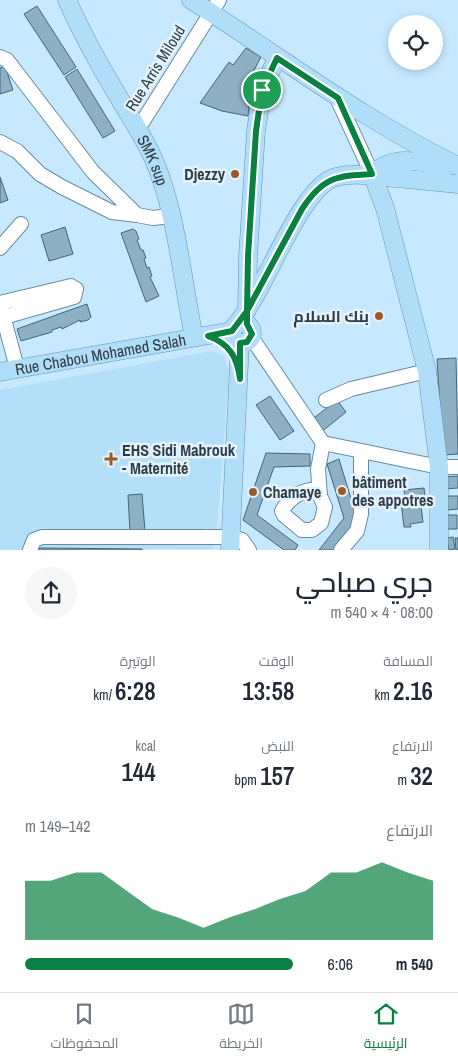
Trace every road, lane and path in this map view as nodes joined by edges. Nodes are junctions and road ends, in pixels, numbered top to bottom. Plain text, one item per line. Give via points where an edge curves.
1 (67, 0) edge
2 (191, 0) edge
3 (215, 6) edge
4 (277, 58) junction
5 (2, 60) edge
6 (338, 98) junction
7 (138, 129) junction
8 (0, 142) edge
9 (0, 154) edge
10 (458, 167) edge
11 (40, 174) junction
12 (372, 174) junction
13 (458, 184) edge
14 (137, 215) junction
15 (161, 217) junction
16 (21, 224) dead end
17 (0, 248) edge
18 (1, 309) edge
19 (242, 329) junction
20 (201, 337) junction
21 (18, 368) junction
22 (426, 371) junction
23 (0, 372) edge
24 (240, 379) junction
25 (326, 400) dead end
26 (323, 443) junction
27 (361, 452) junction
28 (439, 467) junction
29 (458, 467) edge
30 (318, 489) dead end
31 (230, 543) edge
32 (30, 550) edge
33 (249, 550) edge
34 (341, 550) edge
35 (439, 550) edge

1 - 7 main road, SMK sup via 95,57
2 - 3 main road
3 - 4 main road
3 - 7 street, Rue Arris Miloud
4 - 6 main road
4 - 19 main road via 262,90 256,131
5 - 14 street via 92,172
6 - 10 main road
6 - 12 street
7 - 15 main road, SMK sup via 160,178
8 - 11 street via 17,151
9 - 11 street
10 - 12 main road via 397,160 385,163
11 - 14 street via 112,212
12 - 13 main road
12 - 19 main road via 336,177 321,184 312,194
12 - 22 main road via 385,208
14 - 15 street
15 - 20 main road, SMK sup via 174,235
16 - 17 street
18 - 21 street
19 - 20 main road, Rue Chabou Mohamed Salah
19 - 24 main road
19 - 26 street
20 - 21 main road, Rue Chabou Mohamed Salah
20 - 24 main road via 226,345 237,360
21 - 23 main road, Rue Chabou Mohamed Salah
22 - 25 street via 350,389
22 - 28 main road
24 - 31 main road
26 - 27 street
26 - 30 street
27 - 28 street
27 - 34 street via 361,514 356,531
28 - 29 street
28 - 35 main road
31 - 32 street via 42,537 34,540
31 - 33 street via 242,540

